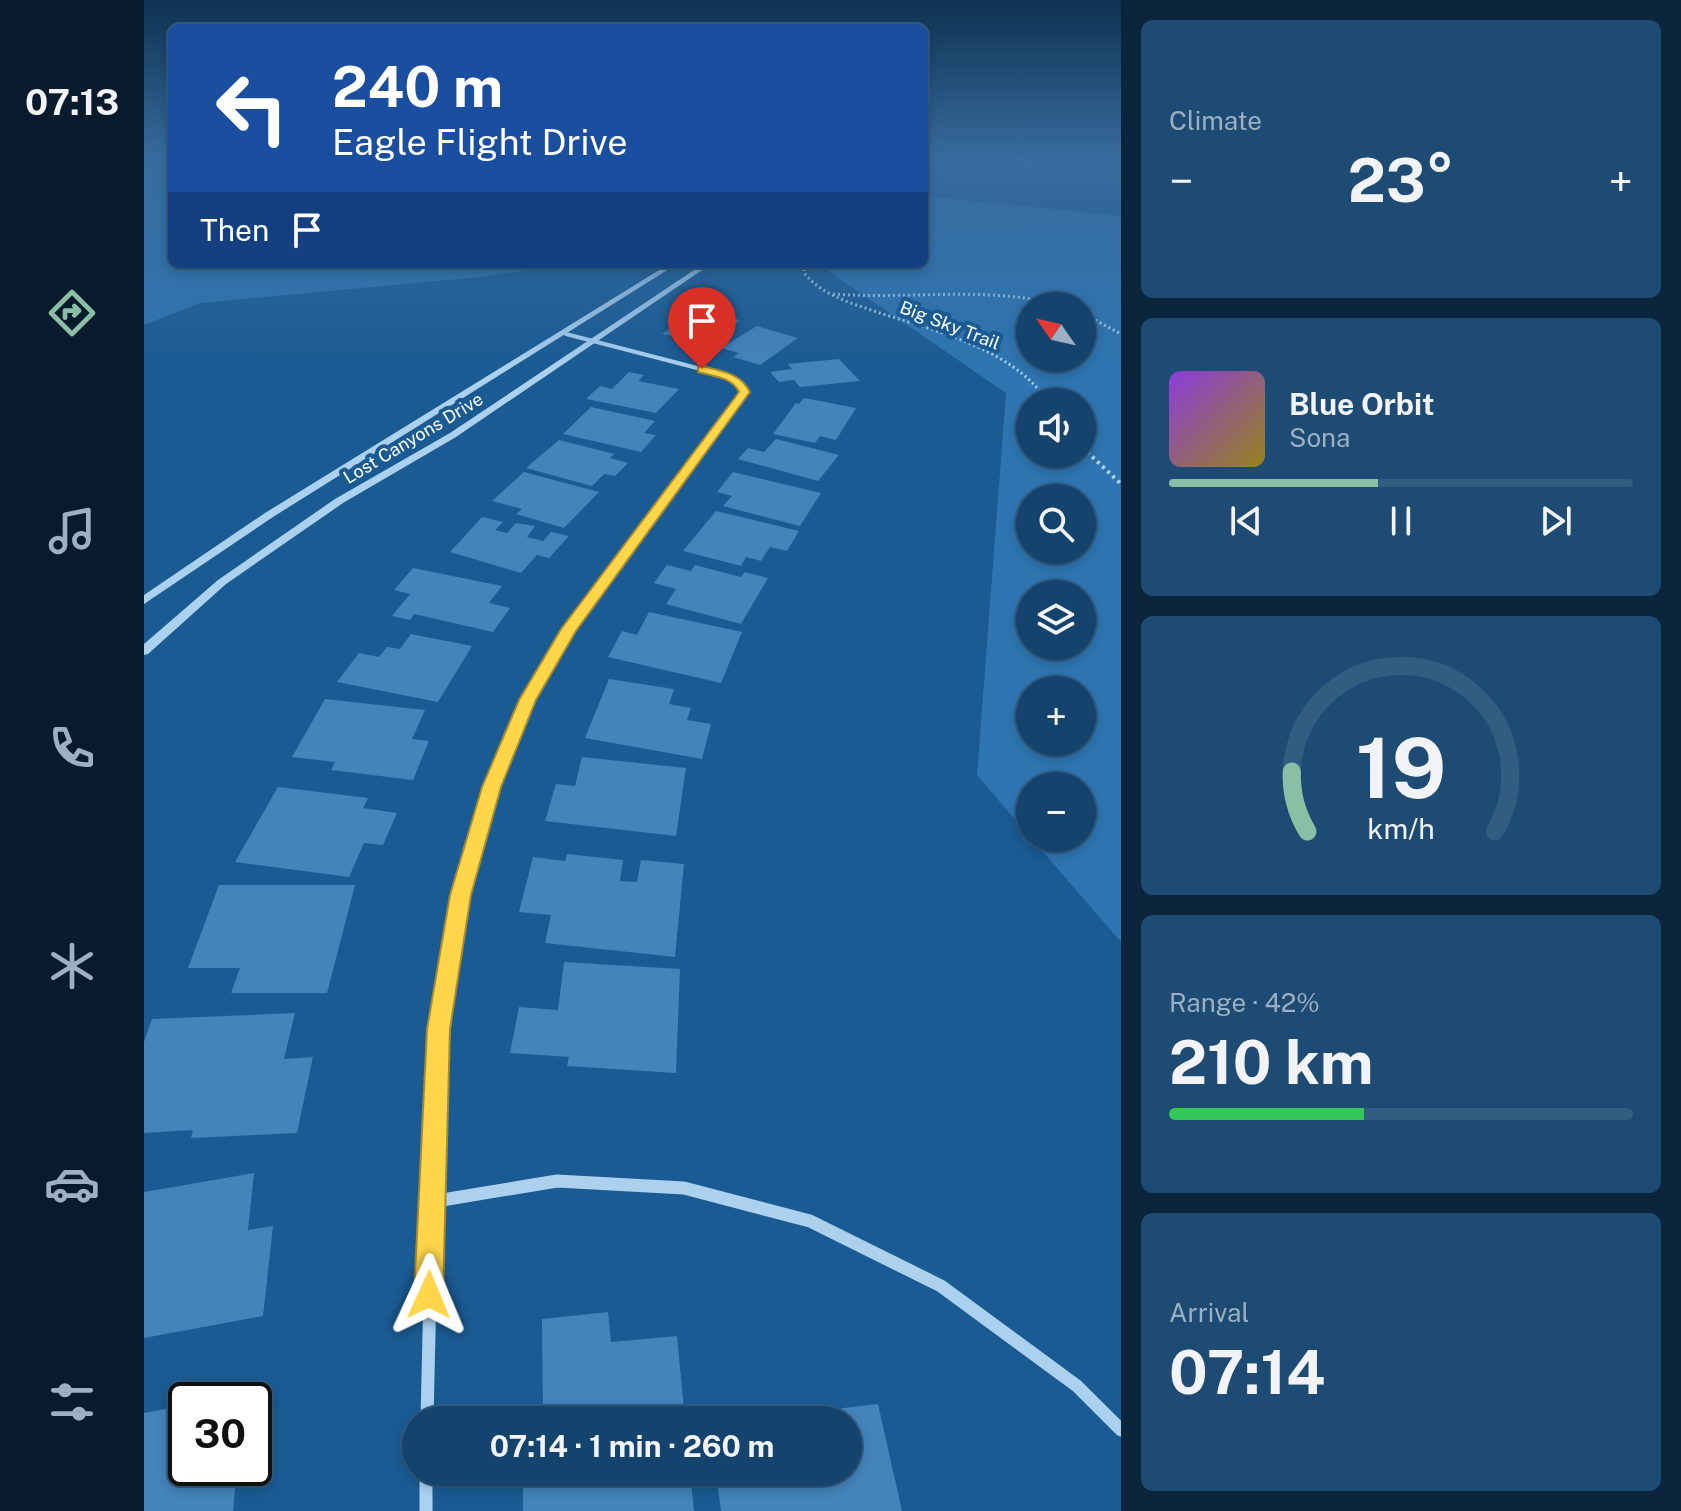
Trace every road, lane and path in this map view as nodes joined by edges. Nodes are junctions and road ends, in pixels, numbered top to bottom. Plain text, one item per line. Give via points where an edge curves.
1 (668, 268) edge
2 (702, 268) edge
3 (805, 268) edge
4 (828, 294) junction
5 (1016, 294) edge
6 (1096, 321) edge
7 (566, 334) junction
8 (1121, 334) edge
9 (596, 342) junction
10 (1038, 388) edge
11 (1096, 460) edge
12 (1121, 484) edge
13 (144, 600) edge
14 (144, 651) edge
15 (430, 1202) junction
16 (427, 1406) edge
17 (1121, 1430) edge
18 (426, 1486) edge
19 (426, 1511) edge

1 - 7 street, Lost Canyons Drive
2 - 9 street, Lost Canyons Drive
3 - 4 path
4 - 5 path, Big Sky Trail
4 - 10 path, Big Sky Trail via 979,349 1013,365
6 - 8 path
7 - 9 street
7 - 13 street, Lost Canyons Drive via 269,515
9 - 14 street, Lost Canyons Drive via 339,501 222,582
9 - 15 street via 728,376 744,392 569,629 528,700 491,787 461,895 438,1029
11 - 12 path
15 - 16 street
15 - 17 street via 557,1181 684,1188 810,1221 941,1286 1077,1386
18 - 19 street

